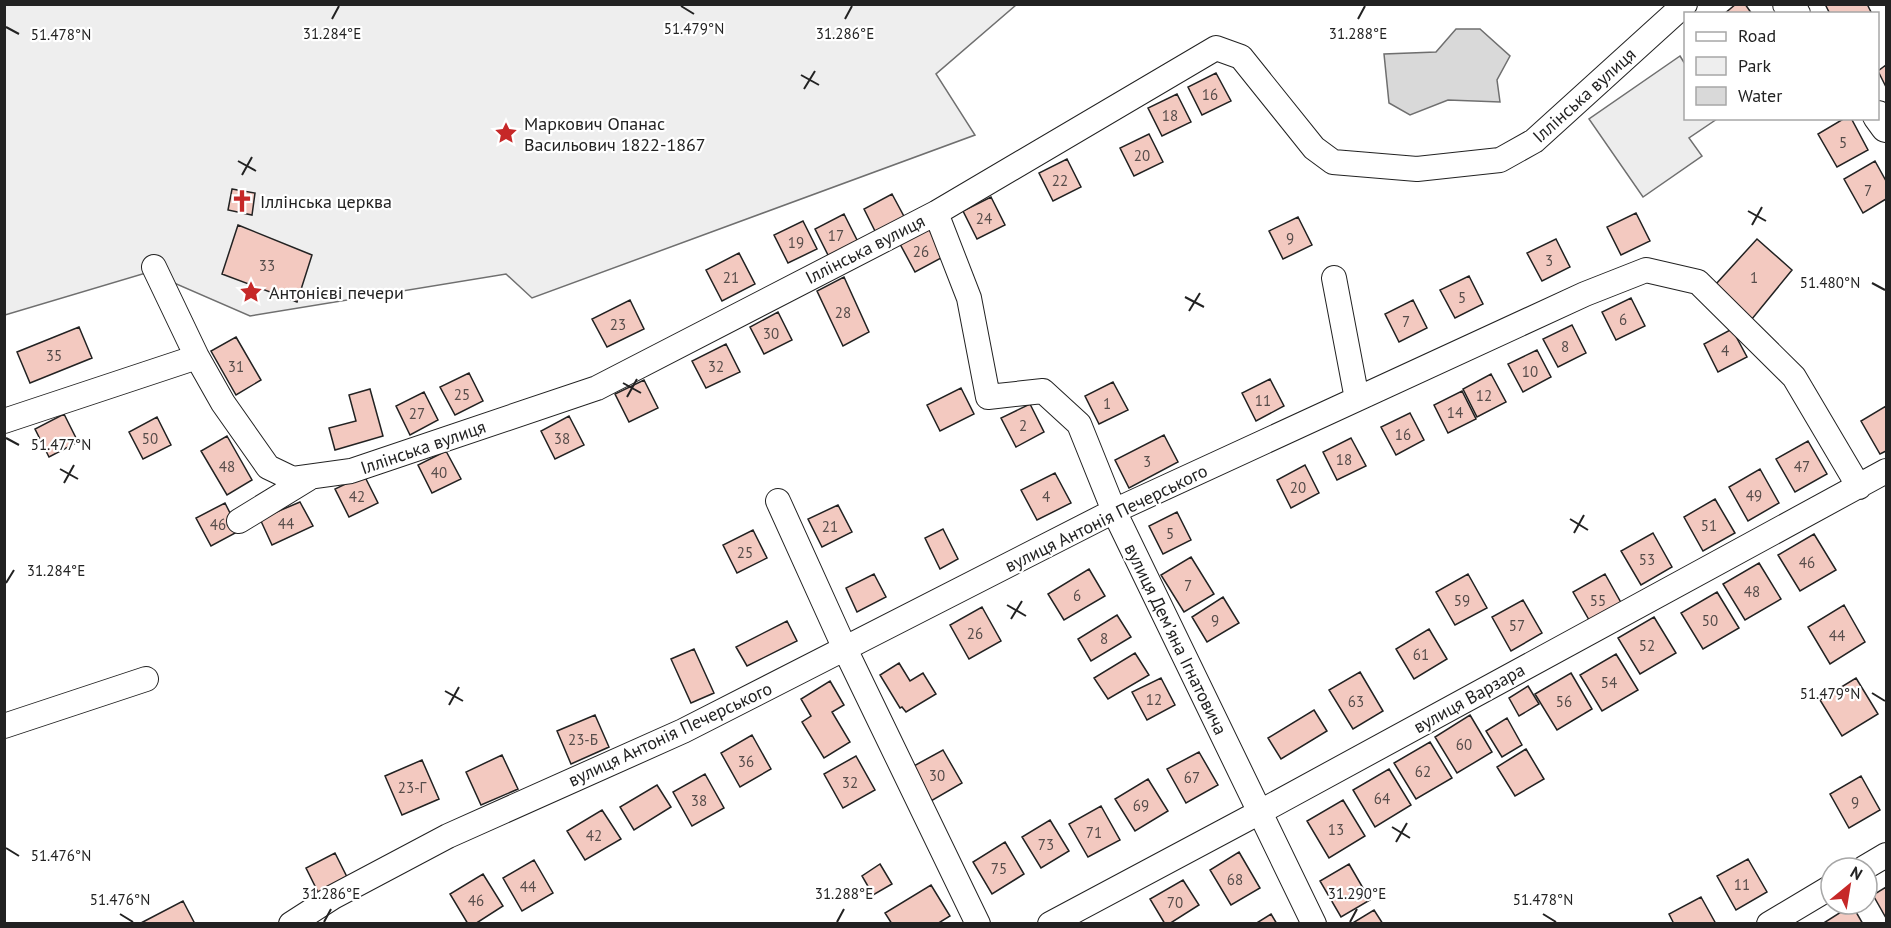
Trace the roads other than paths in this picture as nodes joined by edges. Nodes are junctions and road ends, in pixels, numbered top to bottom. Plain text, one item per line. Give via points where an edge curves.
1 (1685, 4) edge
2 (936, 213) junction
3 (154, 267) dead end
4 (1334, 278) dead end
5 (197, 357) junction
6 (1357, 399) junction
7 (4, 421) edge
8 (1887, 471) edge
9 (312, 477) junction
10 (1859, 487) junction
11 (778, 501) dead end
12 (1114, 511) junction
13 (239, 521) dead end
14 (845, 649) junction
15 (146, 679) dead end
16 (4, 726) edge
17 (1260, 812) junction
18 (1819, 894) edge
19 (291, 924) edge
20 (978, 924) edge
21 (1050, 924) edge
22 (1314, 924) edge
23 (1769, 924) edge

1 - 2 street, Іллінська вулиця via 1534,141 1500,160 1417,169 1333,162 1314,148 1241,57 1216,48
2 - 9 street, Іллінська вулиця via 597,388 351,471
2 - 12 street, вулиця Демʼяна Ігнатовича via 969,298 988,397 1043,391 1079,423
3 - 5 street, Іллінська вулиця
4 - 6 street
5 - 7 street
5 - 9 street, Іллінська вулиця via 223,403 268,467 293,479
6 - 10 street, вулиця Антонія Печерського via 1646,270 1698,282 1794,377
6 - 12 street, вулиця Антонія Печерського
8 - 10 street, вулиця Варзара
9 - 13 street
10 - 17 street, вулиця Варзара
11 - 14 street
12 - 14 street, вулиця Антонія Печерського
12 - 17 street, вулиця Демʼяна Ігнатовича
14 - 19 street, вулиця Антонія Печерського via 683,731 448,836 333,897
14 - 20 street
15 - 16 street
17 - 21 street, вулиця Варзара
17 - 22 street, вулиця Демʼяна Ігнатовича
18 - 23 street

